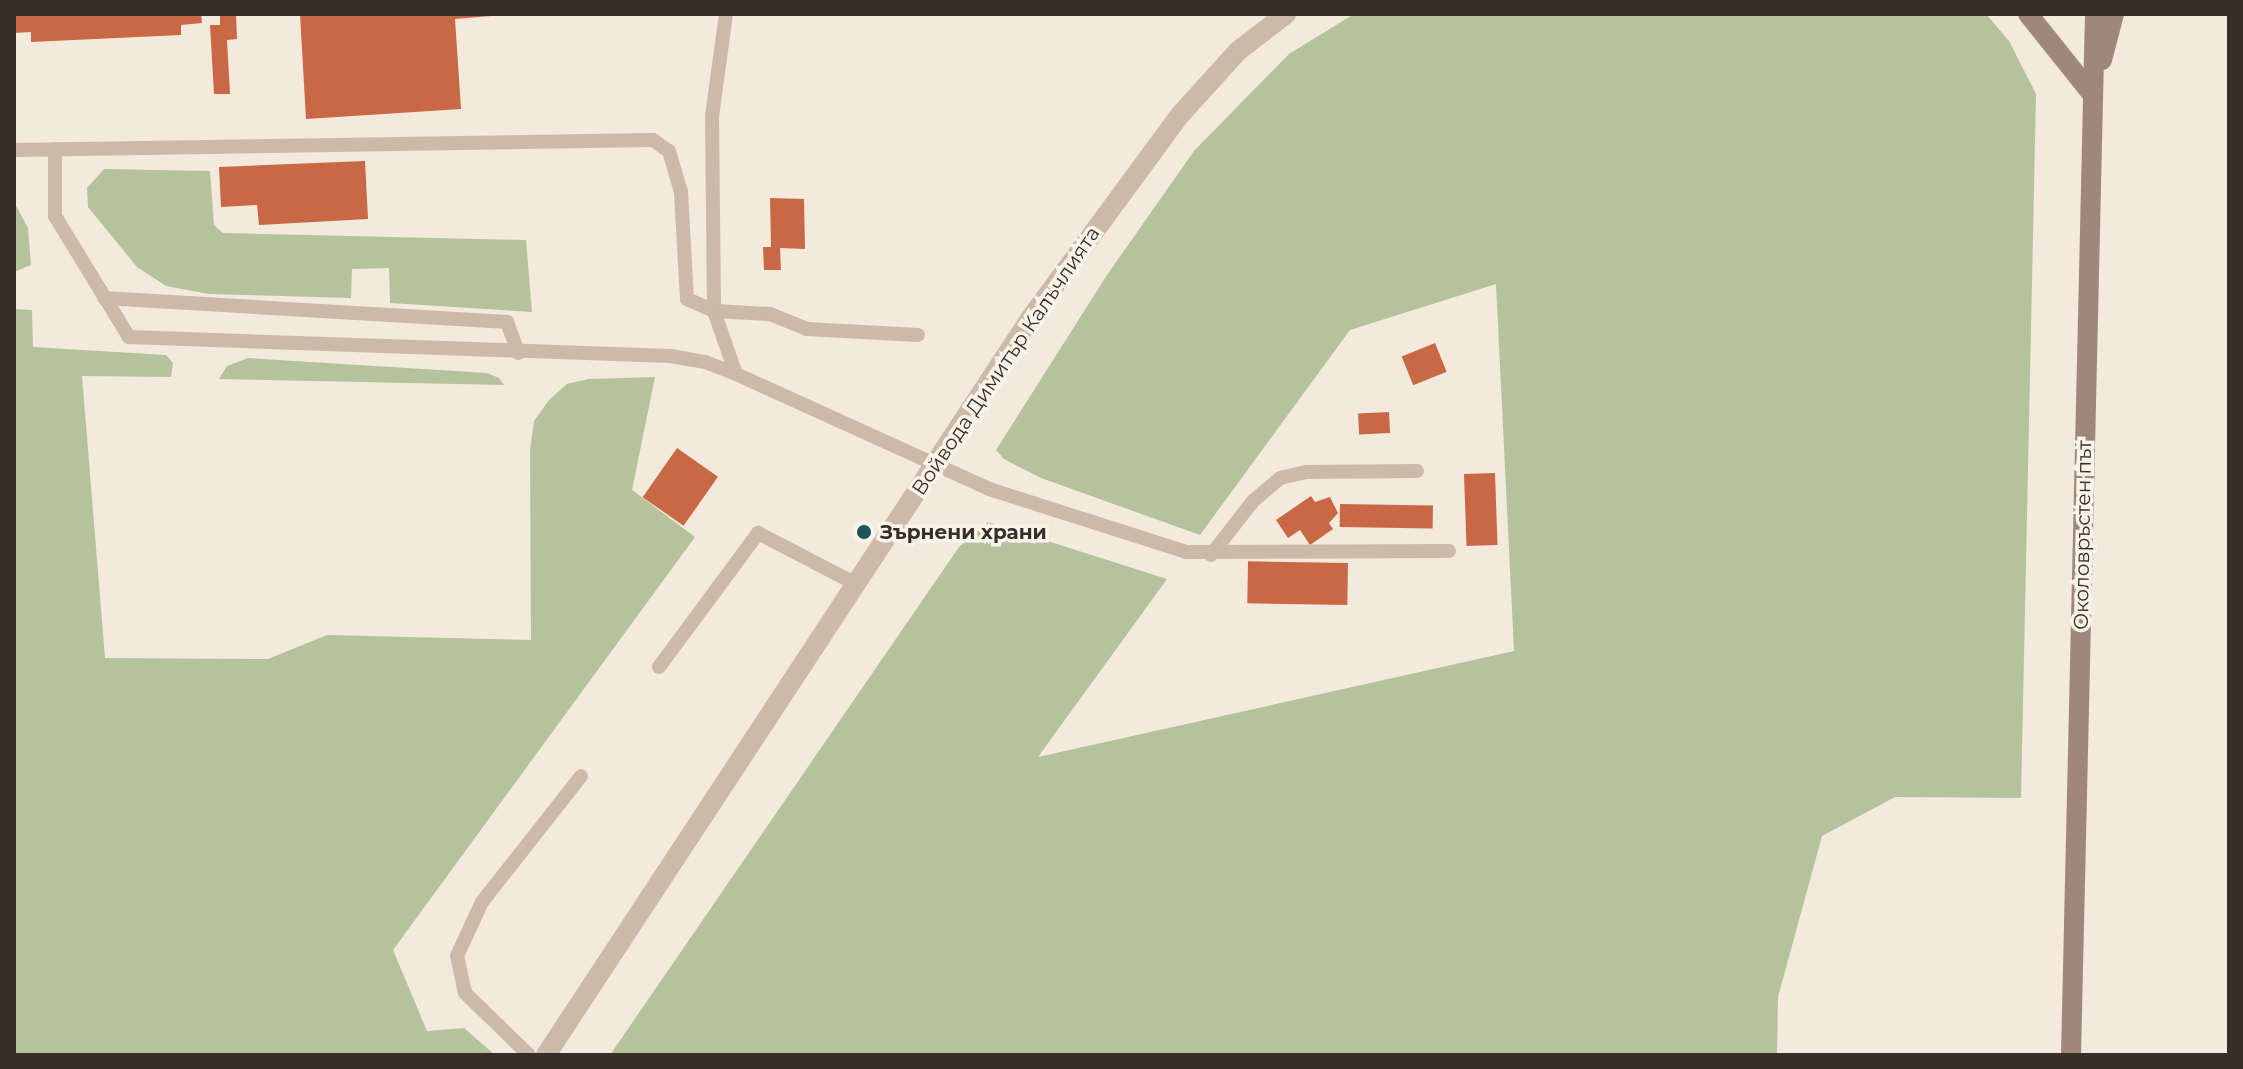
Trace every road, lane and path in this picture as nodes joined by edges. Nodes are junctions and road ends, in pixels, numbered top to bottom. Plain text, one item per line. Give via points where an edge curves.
1 (726, 14) edge
2 (1286, 14) edge
3 (2028, 14) edge
4 (2095, 14) edge
5 (2114, 14) edge
6 (2093, 95) junction
7 (55, 149) junction
8 (14, 150) edge
9 (104, 298) junction
10 (714, 311) junction
11 (918, 335) dead end
12 (518, 353) junction
13 (736, 374) junction
14 (933, 466) junction
15 (1417, 471) dead end
16 (1449, 551) dead end
17 (1211, 555) junction
18 (856, 584) junction
19 (659, 667) dead end
20 (581, 776) dead end
21 (529, 1055) edge
22 (546, 1055) edge
23 (2071, 1055) edge

1 - 10 lane via 712,116
2 - 14 street, Войвода Димитър Калъчлията via 1238,51 1180,115 1030,319
3 - 6 main road
4 - 6 main road, Околовръстен път
5 - 6 main road
6 - 23 main road, Околовръстен път
7 - 8 lane
7 - 9 lane via 55,216
7 - 10 lane via 653,140 669,151 681,192 687,299
9 - 12 lane via 129,337
9 - 12 lane via 507,322
10 - 11 lane via 770,314 807,329
10 - 13 lane
12 - 13 lane via 671,356
13 - 14 lane
14 - 17 lane via 1161,546
14 - 18 street, Войвода Димитър Калъчлията
15 - 17 lane via 1306,472 1280,478 1253,501
16 - 17 lane
18 - 19 lane via 758,533
18 - 22 street, Войвода Димитър Калъчлията
20 - 21 lane via 482,902 457,956 465,993

